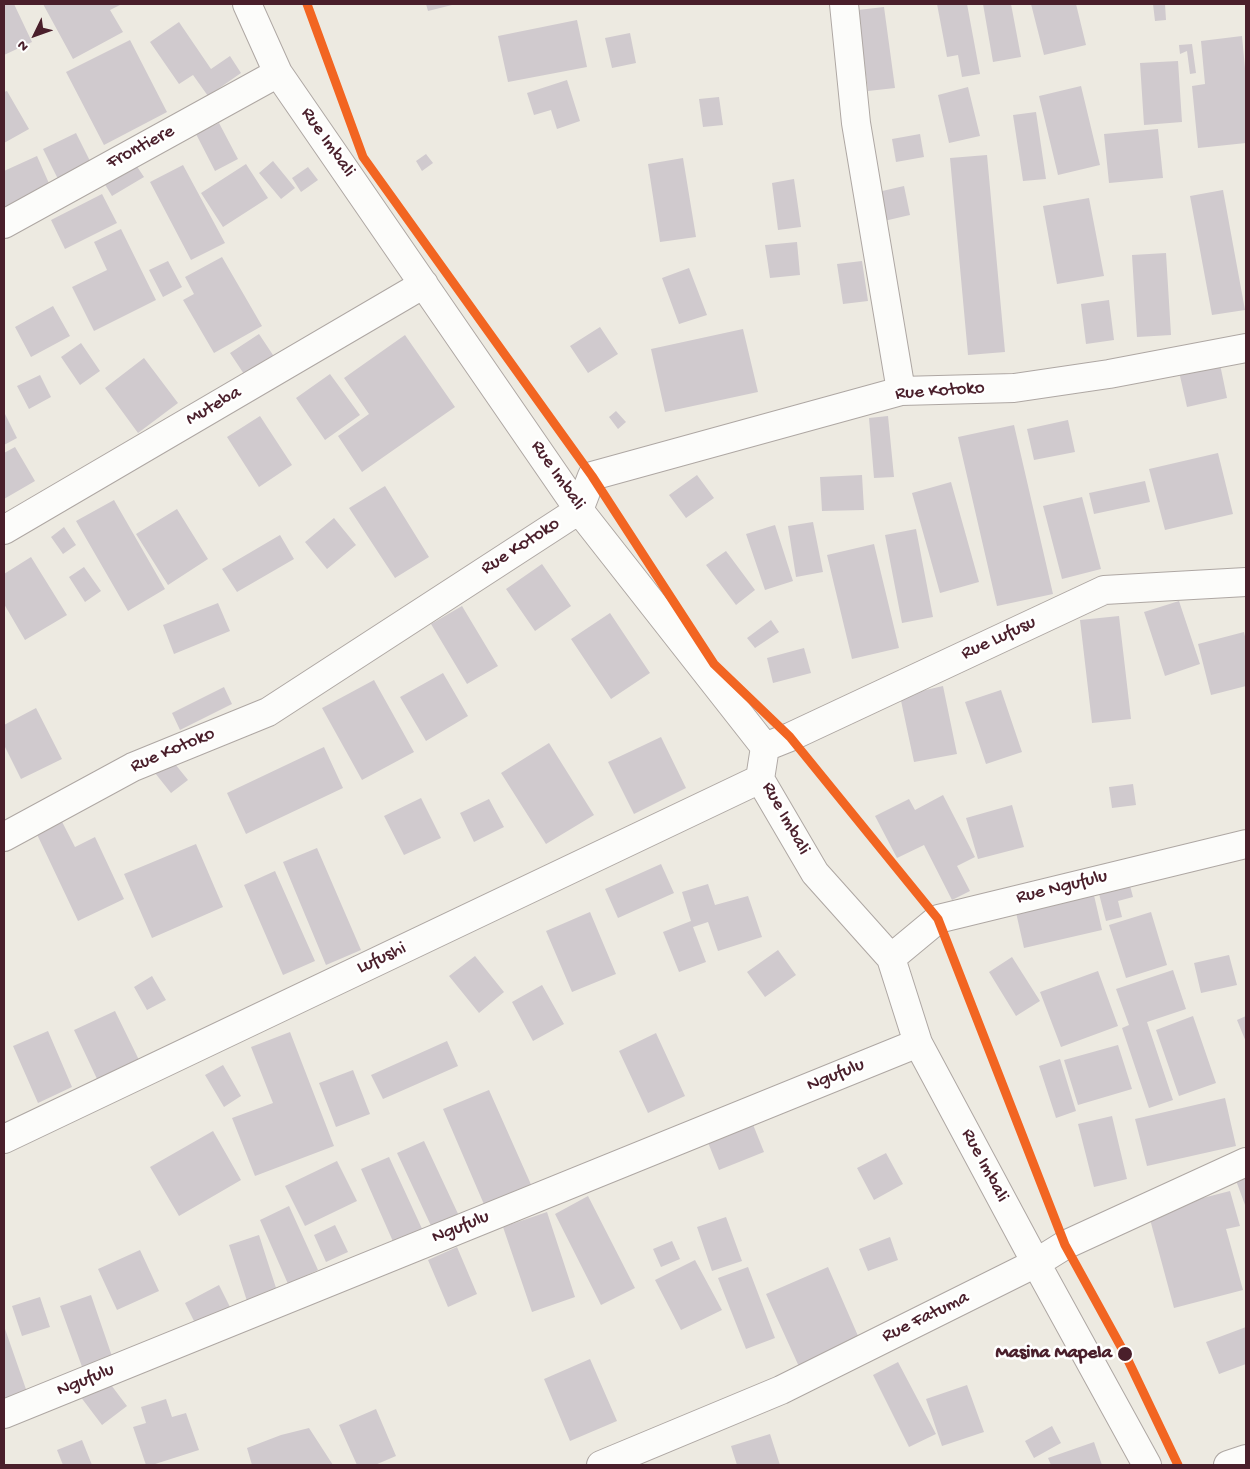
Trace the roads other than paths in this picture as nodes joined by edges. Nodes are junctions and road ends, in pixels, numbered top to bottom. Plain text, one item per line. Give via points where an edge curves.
1 (247, 4) edge
2 (844, 4) edge
3 (278, 73) junction
4 (4, 224) edge
5 (424, 284) junction
6 (1246, 348) edge
7 (901, 391) junction
8 (579, 510) junction
9 (4, 530) edge
10 (1246, 582) edge
11 (765, 747) junction
12 (760, 779) junction
13 (4, 837) edge
14 (1246, 844) edge
15 (891, 958) junction
16 (918, 1043) junction
17 (4, 1139) edge
18 (1246, 1162) edge
19 (1036, 1263) junction
20 (4, 1414) edge
21 (1246, 1459) edge
22 (600, 1465) edge
23 (1146, 1465) edge
24 (1228, 1465) edge

1 - 3 street, Rue Imbali
2 - 7 street via 856,122
3 - 4 street, Frontiere
3 - 5 street, Rue Imbali
5 - 8 street, Rue Imbali
5 - 9 street, Muteba
6 - 7 street, Rue Kotoko via 1014,388
7 - 8 street, Rue Kotoko via 592,476
8 - 11 street, Rue Imbali
8 - 13 street, Rue Kotoko via 268,712 134,767
10 - 11 street, Rue Lufusu via 1104,590
11 - 12 street, Rue Imbali
12 - 15 street, Rue Imbali via 816,873
12 - 17 street, Lufushi
14 - 15 street, Rue Ngufulu via 938,918
15 - 16 street, Rue Imbali
16 - 19 street, Rue Imbali
16 - 20 street, Ngufulu
18 - 19 street, Rue Fatuma via 1065,1245
19 - 22 street, Rue Fatuma via 781,1390
19 - 23 street, Rue Imbali
21 - 24 street

